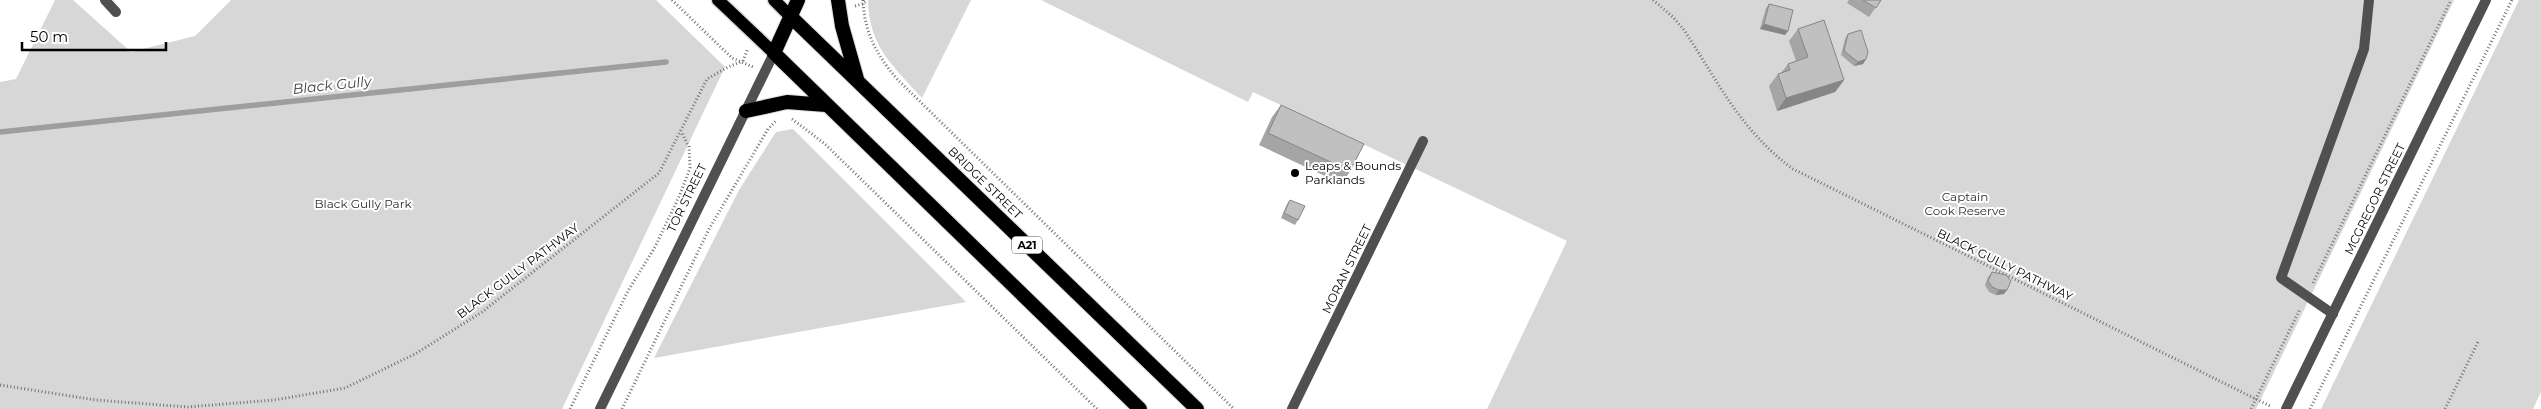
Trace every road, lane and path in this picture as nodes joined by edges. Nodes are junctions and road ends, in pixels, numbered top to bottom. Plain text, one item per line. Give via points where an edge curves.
1 (105, 0) edge
2 (672, 0) edge
3 (718, 0) edge
4 (774, 0) edge
5 (798, 0) edge
6 (867, 0) edge
7 (1653, 0) edge
8 (2369, 0) edge
9 (2451, 0) edge
10 (2486, 0) edge
11 (2512, 0) edge
12 (863, 2) edge
13 (843, 4) edge
14 (116, 12) dead end
15 (790, 16) junction
16 (774, 53) junction
17 (857, 81) junction
18 (826, 105) junction
19 (746, 111) junction
20 (788, 116) dead end
21 (782, 118) dead end
22 (681, 130) junction
23 (1423, 141) dead end
24 (2306, 296) junction
25 (2333, 314) junction
26 (2480, 340) dead end
27 (0, 385) edge
28 (2256, 398) junction
29 (1194, 408) edge
30 (570, 409) edge
31 (600, 409) edge
32 (622, 409) edge
33 (1097, 409) edge
34 (1140, 409) edge
35 (1234, 409) edge
36 (1292, 409) edge
37 (2251, 409) edge
38 (2274, 409) edge
39 (2286, 409) edge
40 (2310, 409) edge
41 (2445, 409) edge

1 - 14 street
2 - 22 path, BLACK GULLY PATHWAY via 732,58 743,61 707,80
3 - 16 main road
4 - 15 main road, BRIDGE STREET
5 - 15 highway, TOR STREET
6 - 12 path
7 - 28 path, BLACK GULLY PATHWAY via 1684,30 1748,129 1793,169
8 - 24 street via 2364,49 2281,278
9 - 24 path
10 - 25 street, MCGREGOR STREET
11 - 40 path
12 - 13 path
12 - 35 path via 869,36 884,64 898,80
13 - 17 highway via 842,26
15 - 16 highway, TOR STREET
15 - 17 highway, BRIDGE STREET
16 - 18 highway
16 - 19 street, TOR STREET
17 - 29 highway, BRIDGE STREET / A21
18 - 19 highway via 787,102
18 - 34 highway
19 - 31 street, TOR STREET
20 - 33 path via 825,144
21 - 32 path via 768,129 709,229
22 - 27 path, BLACK GULLY PATHWAY via 659,173 482,312 415,354 345,388 274,400 187,407 96,400
22 - 30 path via 688,147 690,168 682,190
23 - 36 street, MORAN STREET
24 - 25 street
24 - 28 path
25 - 39 street, MCGREGOR STREET
26 - 41 path
28 - 37 path
28 - 38 path, BLACK GULLY PATHWAY

